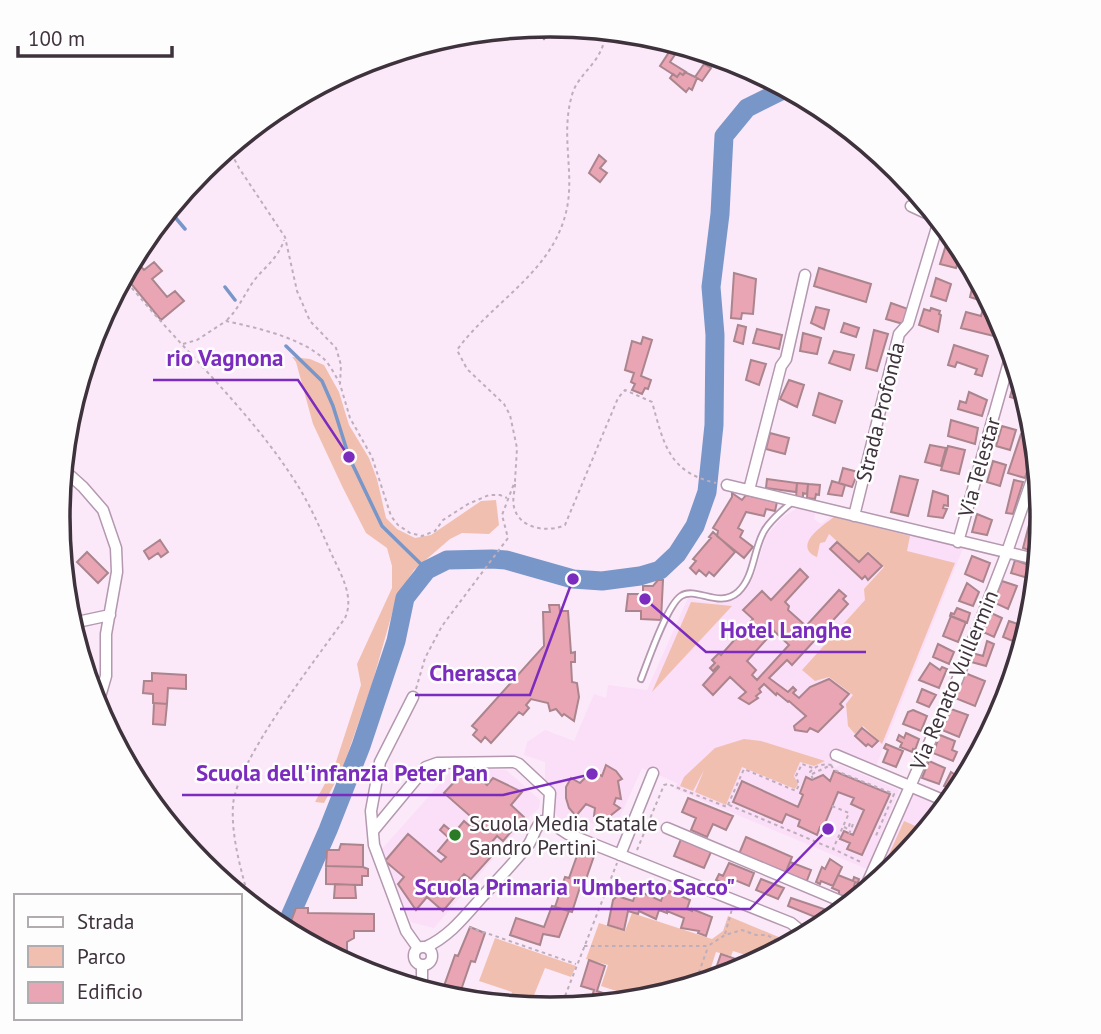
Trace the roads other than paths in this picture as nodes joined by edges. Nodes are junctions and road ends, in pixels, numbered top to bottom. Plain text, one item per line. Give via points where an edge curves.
1 (911, 206) dead end
2 (920, 209) edge
3 (936, 231) edge
4 (805, 275) dead end
5 (1007, 369) edge
6 (72, 478) edge
7 (727, 485) road end
8 (1030, 485) edge
9 (749, 490) junction
10 (793, 501) junction
11 (854, 516) junction
12 (958, 542) junction
13 (1007, 552) junction
14 (1029, 558) edge
15 (110, 615) junction
16 (82, 621) edge
17 (641, 678) dead end
18 (102, 688) edge
19 (414, 697) road end
20 (837, 760) road end
21 (653, 773) dead end
22 (909, 785) junction
23 (940, 798) edge
24 (548, 821) junction
25 (667, 828) dead end
26 (373, 831) junction
27 (620, 855) junction
28 (871, 874) edge
29 (839, 901) edge
30 (798, 929) edge
31 (422, 948) junction
32 (422, 980) edge

1 - 2 street, Strada Profonda
3 - 11 street, Strada Profonda via 908,324 899,334
4 - 9 street
5 - 12 street, Via Telestar
6 - 15 street via 103,510 111,529 117,572
7 - 9 street
8 - 13 street, Via Renato Vuillermin
9 - 10 street
10 - 11 street
10 - 17 lane via 762,534 748,576 735,595 719,599 688,593 679,597
11 - 12 street
12 - 13 street
13 - 14 street
13 - 22 street, Via Renato Vuillermin via 958,678
15 - 16 street
15 - 18 street
19 - 26 street via 380,762 371,811
20 - 22 street
21 - 27 street
22 - 23 street
22 - 28 street, Via Renato Vuillermin
24 - 26 street via 550,793 519,764 451,763 426,767
24 - 27 street via 557,830
24 - 31 street via 539,824 531,841 459,923
25 - 29 street
26 - 31 street via 373,845 406,931
27 - 30 street
31 - 32 street via 414,952 422,965

